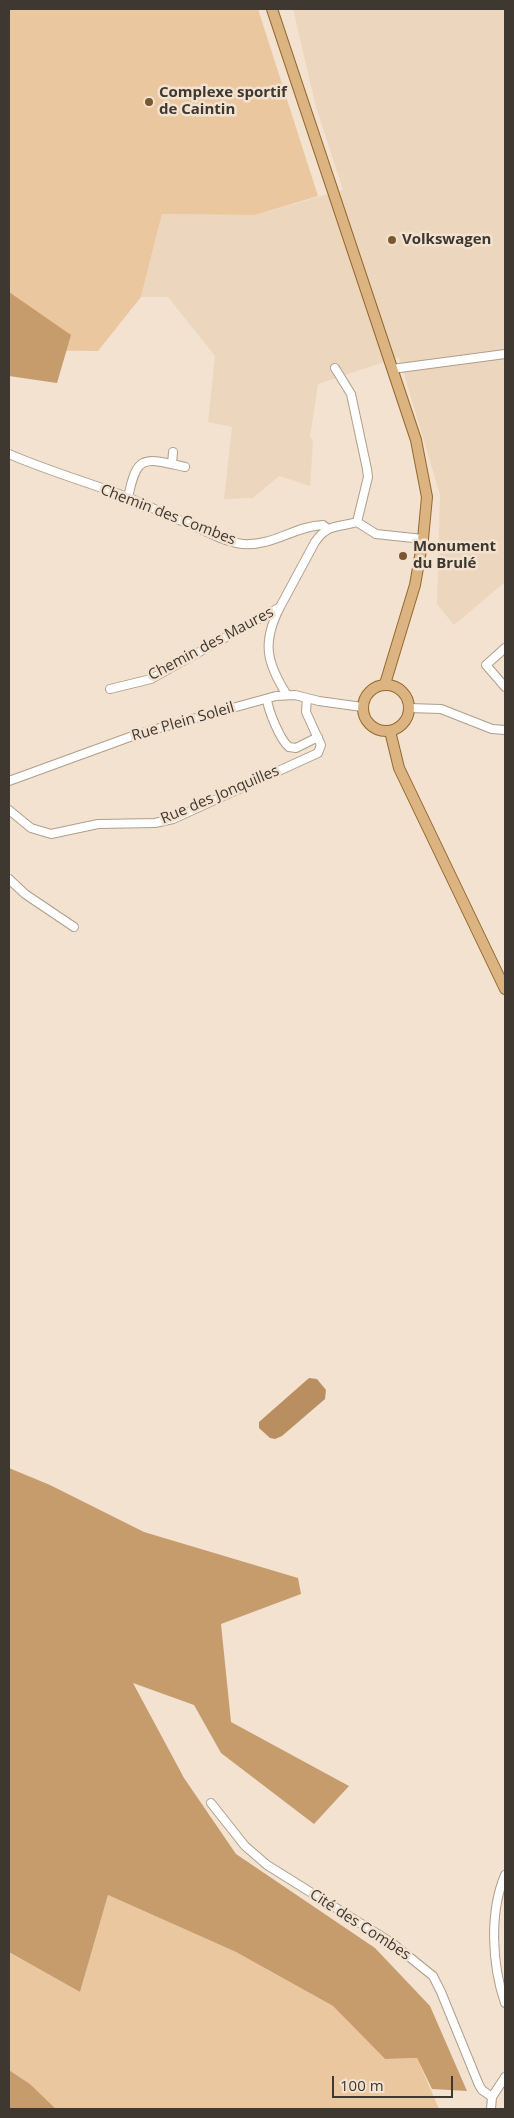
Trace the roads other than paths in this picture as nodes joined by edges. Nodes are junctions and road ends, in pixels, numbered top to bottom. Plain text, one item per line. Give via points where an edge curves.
1 (272, 9) edge
2 (505, 354) edge
3 (335, 368) dead end
4 (392, 368) junction
5 (173, 452) dead end
6 (9, 454) edge
7 (172, 464) junction
8 (184, 467) dead end
9 (128, 498) junction
10 (357, 522) junction
11 (328, 529) junction
12 (423, 539) junction
13 (280, 606) junction
14 (505, 648) edge
15 (385, 684) junction
16 (505, 687) edge
17 (110, 689) dead end
18 (287, 695) junction
19 (307, 698) junction
20 (267, 699) junction
21 (362, 707) junction
22 (409, 708) junction
23 (505, 730) edge
24 (390, 731) junction
25 (318, 737) junction
26 (9, 781) edge
27 (9, 810) edge
28 (9, 879) edge
29 (74, 927) dead end
30 (505, 989) edge
31 (211, 1802) dead end
32 (505, 1875) edge
33 (505, 2003) edge
34 (505, 2077) edge
35 (492, 2097) junction
36 (492, 2109) edge

1 - 4 main road
2 - 4 street
3 - 10 street via 351,394 367,469
4 - 12 main road via 416,440 426,497
5 - 7 street
6 - 9 street, Chemin des Combes via 61,476
7 - 8 street
7 - 9 street via 143,463 133,473
9 - 11 street, Chemin des Combes via 237,543 266,542 305,527 323,525
10 - 11 street, Chemin des Combes
10 - 12 street via 376,534
11 - 13 street, Chemin des Maures via 315,542
12 - 15 main road via 415,585
13 - 17 street, Chemin des Maures via 151,679
13 - 18 street via 267,647 270,664
14 - 16 street via 486,665
15 - 21 main road via 371,689
15 - 22 main road via 396,686 404,693
18 - 19 street, Rue Plein Soleil
18 - 20 street, Rue Plein Soleil
19 - 21 street, Rue Plein Soleil
19 - 25 street via 306,712
20 - 25 street via 268,709 289,748
20 - 26 street, Rue Plein Soleil via 138,734
21 - 24 main road via 370,726
22 - 23 street via 441,709 492,729
22 - 24 main road via 404,723
24 - 30 main road via 399,768
25 - 27 street, Rue des Jonquilles via 321,745 318,752 173,818 155,823 98,824 51,834 31,828
28 - 29 street via 25,894
31 - 35 street, Cité des Combes via 245,1846 267,1865 392,1943 433,1976 479,2085
32 - 33 street via 496,1912 495,1959
34 - 35 street
35 - 36 street

